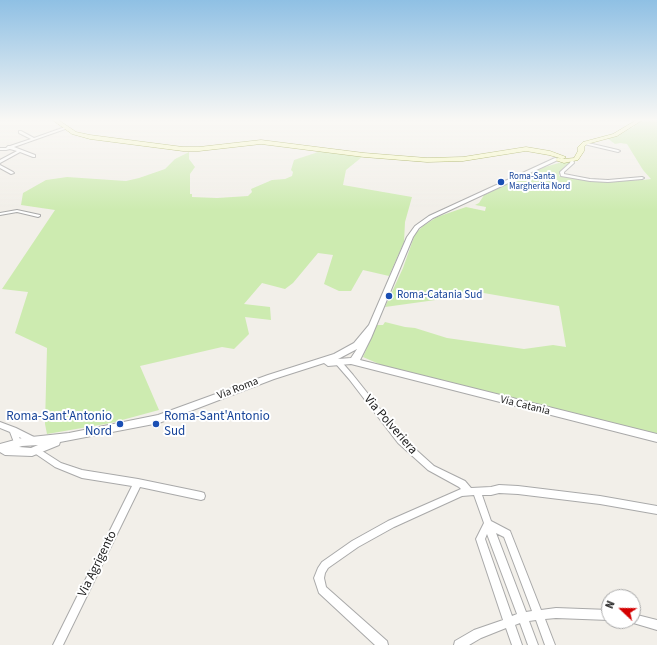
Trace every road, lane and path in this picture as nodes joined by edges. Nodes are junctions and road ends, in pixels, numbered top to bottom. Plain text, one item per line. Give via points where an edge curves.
1 (15, 149) edge
2 (313, 149) edge
3 (529, 149) edge
4 (530, 149) edge
5 (581, 149) edge
6 (610, 149) edge
7 (20, 151) junction
8 (618, 151) dead end
9 (34, 156) dead end
10 (563, 159) junction
11 (0, 162) edge
12 (0, 166) edge
13 (12, 172) dead end
14 (642, 178) dead end
15 (0, 214) edge
16 (38, 216) dead end
17 (353, 356) junction
18 (338, 362) junction
19 (313, 365) junction
20 (0, 425) edge
21 (13, 430) junction
22 (657, 438) edge
23 (36, 445) junction
24 (16, 446) junction
25 (0, 450) edge
26 (138, 483) junction
27 (472, 492) junction
28 (201, 496) dead end
29 (657, 510) edge
30 (488, 524) junction
31 (538, 614) junction
32 (601, 614) edge
33 (523, 617) junction
34 (641, 621) edge
35 (509, 622) junction
36 (657, 625) edge
37 (58, 645) edge
38 (383, 645) edge
39 (459, 645) edge
40 (517, 645) edge
41 (533, 645) edge
42 (550, 645) edge

1 - 7 street
2 - 3 main road via 364,156 431,160 463,159
4 - 10 main road
5 - 10 main road via 578,156
6 - 8 street
7 - 9 street
7 - 11 street
10 - 14 street via 572,164 562,172 562,175 602,180
10 - 17 street via 540,167 423,222 410,237 372,326
12 - 13 street
15 - 16 street via 17,211
17 - 18 street
17 - 19 street
17 - 22 street, Via Catania via 393,373
18 - 19 street
18 - 27 street, Via Polveriera via 401,441 431,468
19 - 23 street, Via Roma via 271,377 159,419
20 - 21 street
21 - 23 street
21 - 24 street
23 - 24 street, Via Roma via 32,452
23 - 26 street via 58,465 82,474
24 - 25 street, Via Roma
26 - 28 street
26 - 37 street, Via Agrigento
27 - 29 street via 518,490
27 - 30 street
27 - 38 street via 462,492 372,533 320,571 322,590
30 - 31 street via 507,534
30 - 33 street
30 - 35 street via 480,538
31 - 32 street via 574,612
31 - 33 street
31 - 42 street
33 - 35 street
33 - 41 street
34 - 36 street
35 - 39 street via 478,634
35 - 40 street

